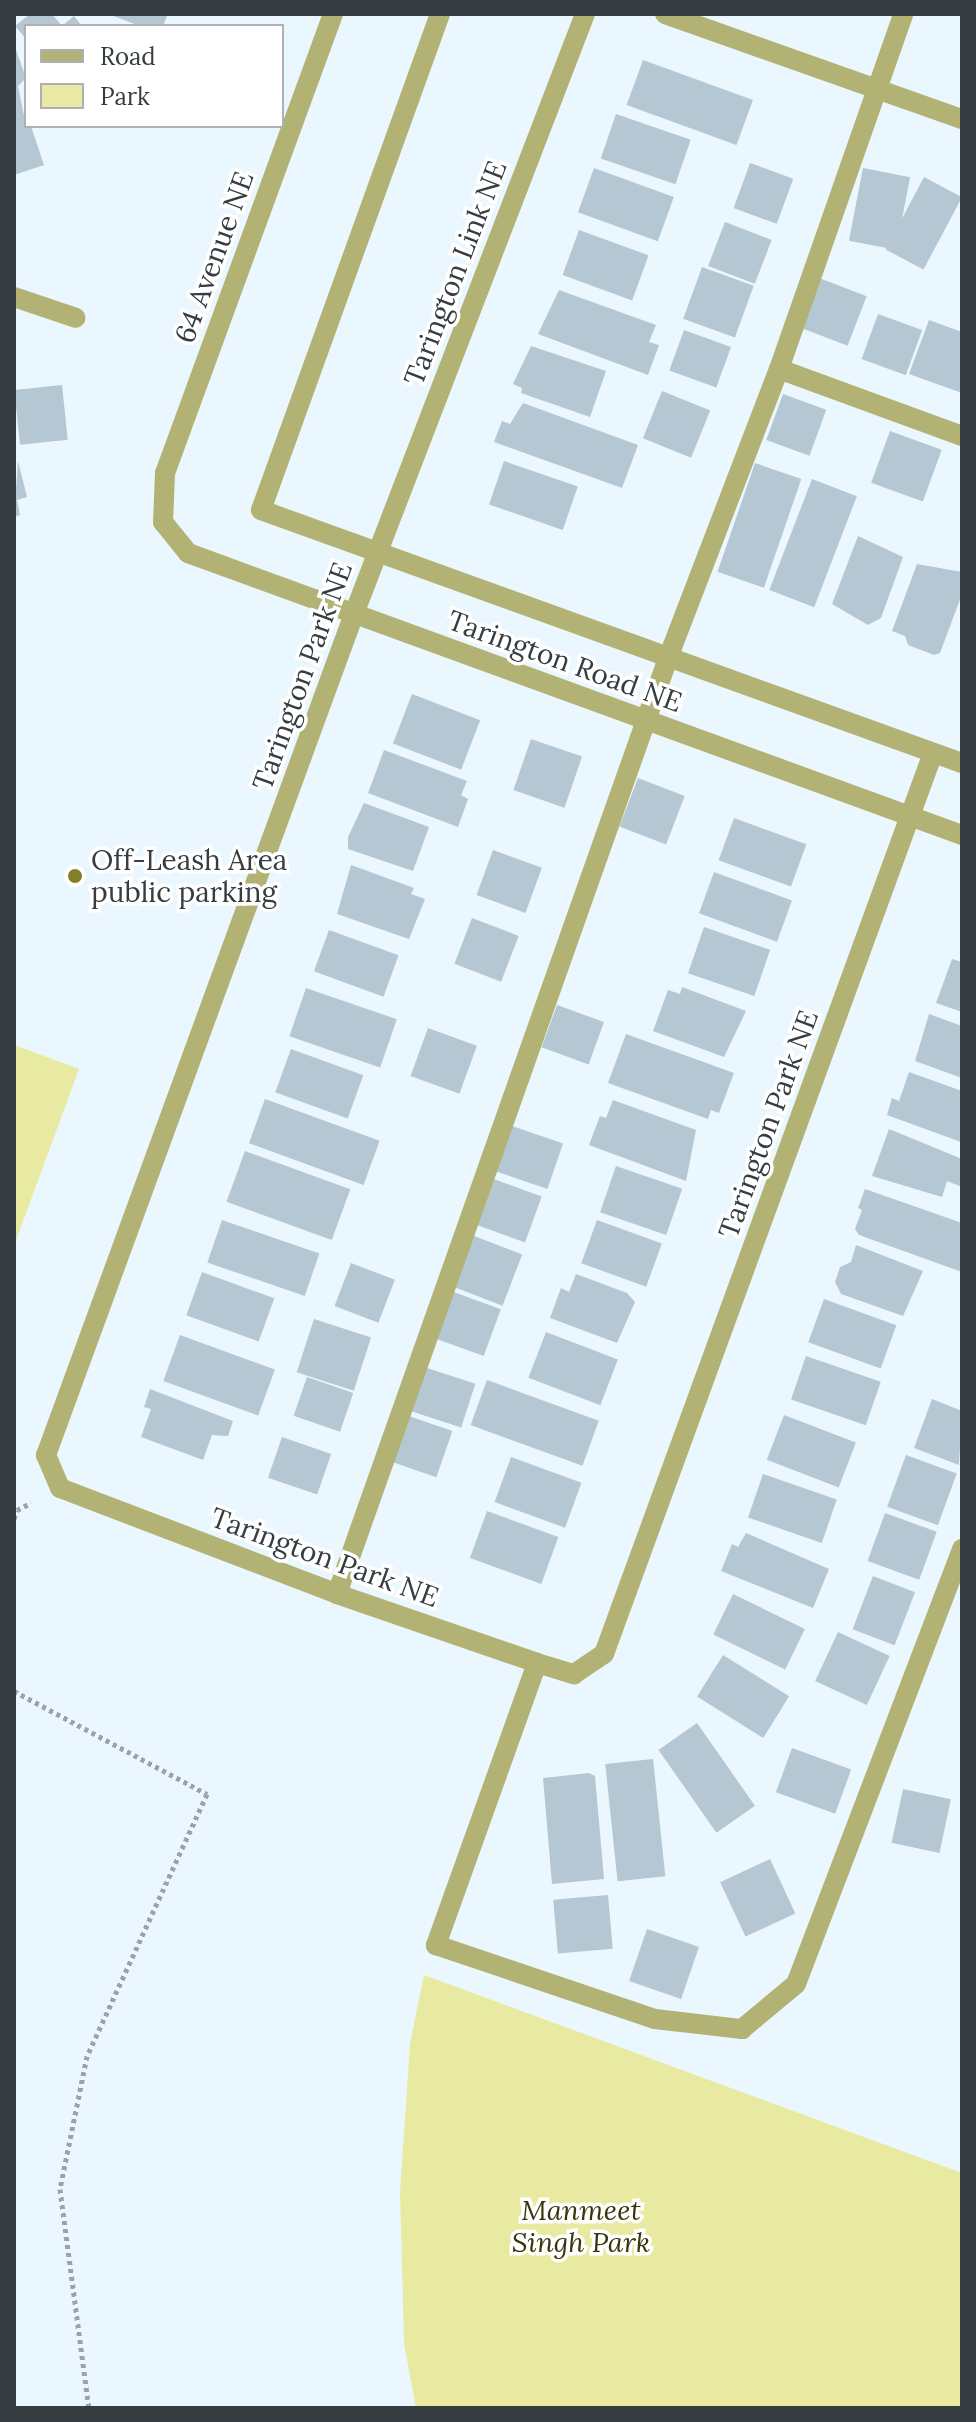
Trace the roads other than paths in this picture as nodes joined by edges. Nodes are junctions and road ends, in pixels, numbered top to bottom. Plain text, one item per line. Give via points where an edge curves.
1 (333, 14) edge
2 (440, 14) edge
3 (585, 14) edge
4 (665, 14) edge
5 (903, 14) edge
6 (876, 88) junction
7 (962, 119) edge
8 (14, 297) edge
9 (76, 318) dead end
10 (779, 369) junction
11 (962, 436) edge
12 (163, 522) joint
13 (377, 553) junction
14 (354, 614) junction
15 (668, 658) junction
16 (647, 720) junction
17 (933, 753) junction
18 (962, 763) edge
19 (910, 816) junction
20 (962, 835) edge
21 (962, 1549) edge
22 (337, 1594) junction
23 (537, 1663) junction

1 - 12 street, 64 Avenue NE via 165,473
2 - 13 street, Tarington Road NE via 261,510
3 - 13 street, Tarington Link NE
4 - 6 street
5 - 6 street
6 - 7 street
6 - 10 street
8 - 9 street
10 - 11 street
10 - 15 street
12 - 14 street, Tarington Road NE via 188,553
13 - 14 street, Tarington Park NE
13 - 15 street, Tarington Road NE
14 - 16 street, Tarington Road NE
14 - 22 street, Tarington Park NE via 46,1455 60,1488
15 - 16 street
15 - 17 street, Tarington Road NE
16 - 19 street, Tarington Road NE
16 - 22 street
17 - 18 street, Tarington Road NE
17 - 19 street, Tarington Park NE
19 - 20 street, Tarington Road NE
19 - 23 street, Tarington Park NE via 604,1654 574,1674
21 - 23 street via 796,1984 742,2029 655,2019 436,1945
22 - 23 street, Tarington Park NE

